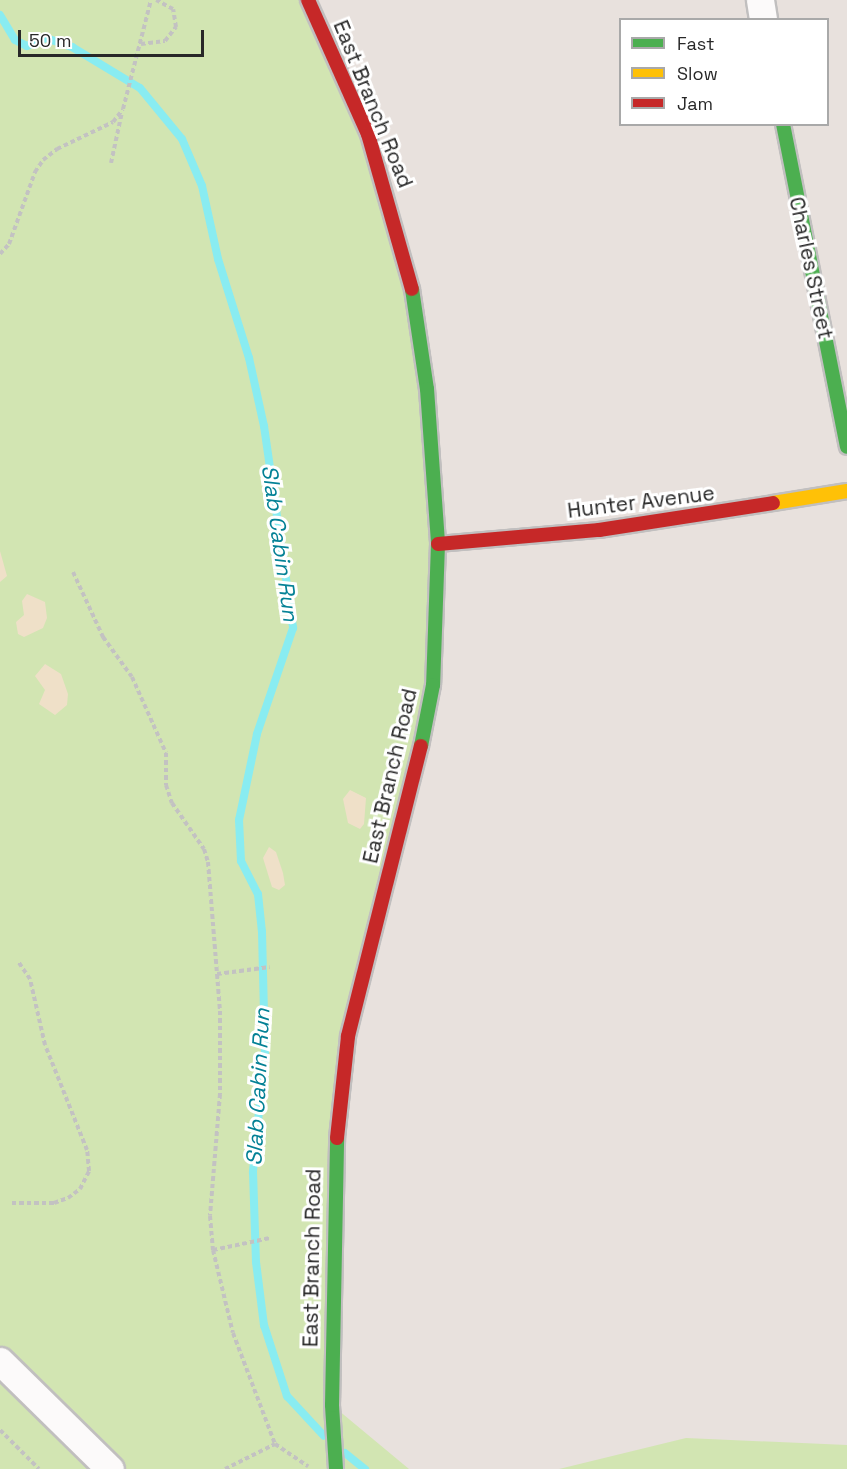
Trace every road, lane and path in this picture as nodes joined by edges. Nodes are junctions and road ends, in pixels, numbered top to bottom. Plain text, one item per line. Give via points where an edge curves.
1 (151, 0) edge
2 (156, 0) edge
3 (308, 0) edge
4 (760, 0) edge
5 (763, 18) edge
6 (141, 44) junction
7 (123, 109) junction
8 (783, 126) edge
9 (111, 163) dead end
10 (0, 254) edge
11 (847, 447) edge
12 (847, 491) edge
13 (438, 544) junction
14 (73, 572) dead end
15 (18, 962) dead end
16 (270, 967) dead end
17 (217, 974) junction
18 (12, 1203) dead end
19 (270, 1238) dead end
20 (213, 1250) junction
21 (0, 1360) edge
22 (0, 1430) edge
23 (275, 1444) junction
24 (39, 1469) edge
25 (110, 1469) edge
26 (225, 1469) edge
27 (314, 1469) edge
28 (336, 1469) edge

1 - 6 path
2 - 6 path via 173,9 176,27 165,41
3 - 13 main road, East Branch Road via 368,134 409,272 427,389
4 - 5 street
6 - 7 path
7 - 9 path
7 - 10 path via 113,122 43,160 34,172 9,244
8 - 11 main road, Charles Street
12 - 13 main road, Hunter Avenue via 598,530
13 - 28 main road, East Branch Road via 433,685 421,748 348,1036 332,1218
14 - 17 path via 104,636 132,677 161,740 172,803 204,849
15 - 18 path via 30,980 45,1045 87,1150 89,1171 80,1189 68,1198 54,1203
16 - 17 path
17 - 20 path via 220,1094 210,1216
19 - 20 path
20 - 23 path via 233,1333
21 - 25 street
22 - 24 path
23 - 26 path
23 - 27 path

